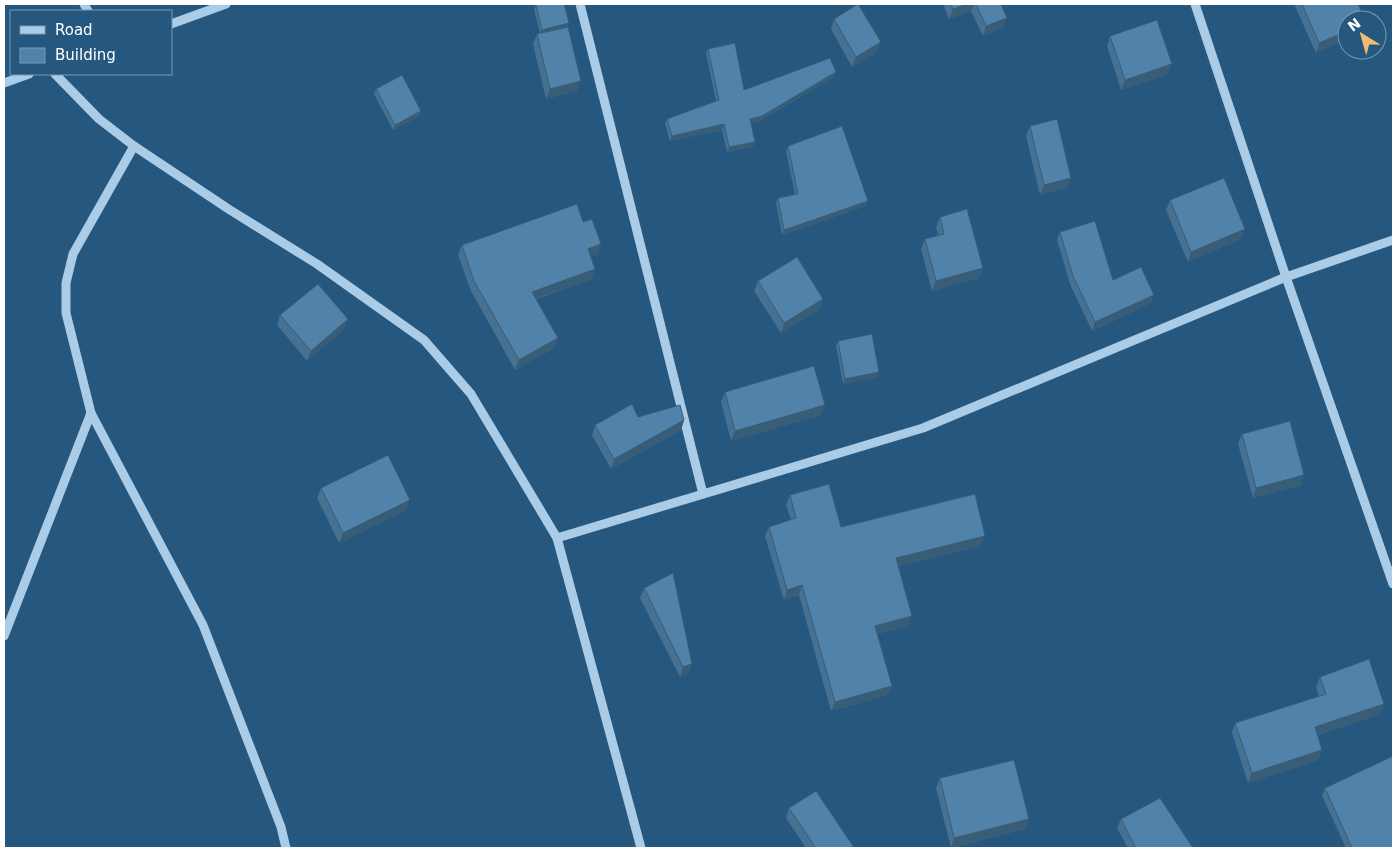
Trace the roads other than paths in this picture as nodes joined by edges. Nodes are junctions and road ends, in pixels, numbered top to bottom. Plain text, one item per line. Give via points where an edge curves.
1 (226, 4) edge
2 (580, 4) edge
3 (1195, 4) edge
4 (172, 24) edge
5 (26, 75) edge
6 (56, 75) edge
7 (4, 83) edge
8 (134, 146) junction
9 (1393, 240) edge
10 (1286, 277) junction
11 (91, 412) junction
12 (703, 494) junction
13 (558, 538) junction
14 (1393, 584) edge
15 (4, 636) edge
16 (286, 848) edge
17 (642, 848) edge

1 - 4 street
2 - 12 street
3 - 10 street
5 - 7 street
6 - 8 street via 99,119
8 - 11 street via 73,254 66,283 66,313
8 - 13 street via 316,264 424,340 471,394
9 - 10 street
10 - 12 street via 923,428
10 - 14 street
11 - 15 street
11 - 16 street via 203,625 281,827
12 - 13 street
13 - 17 street

